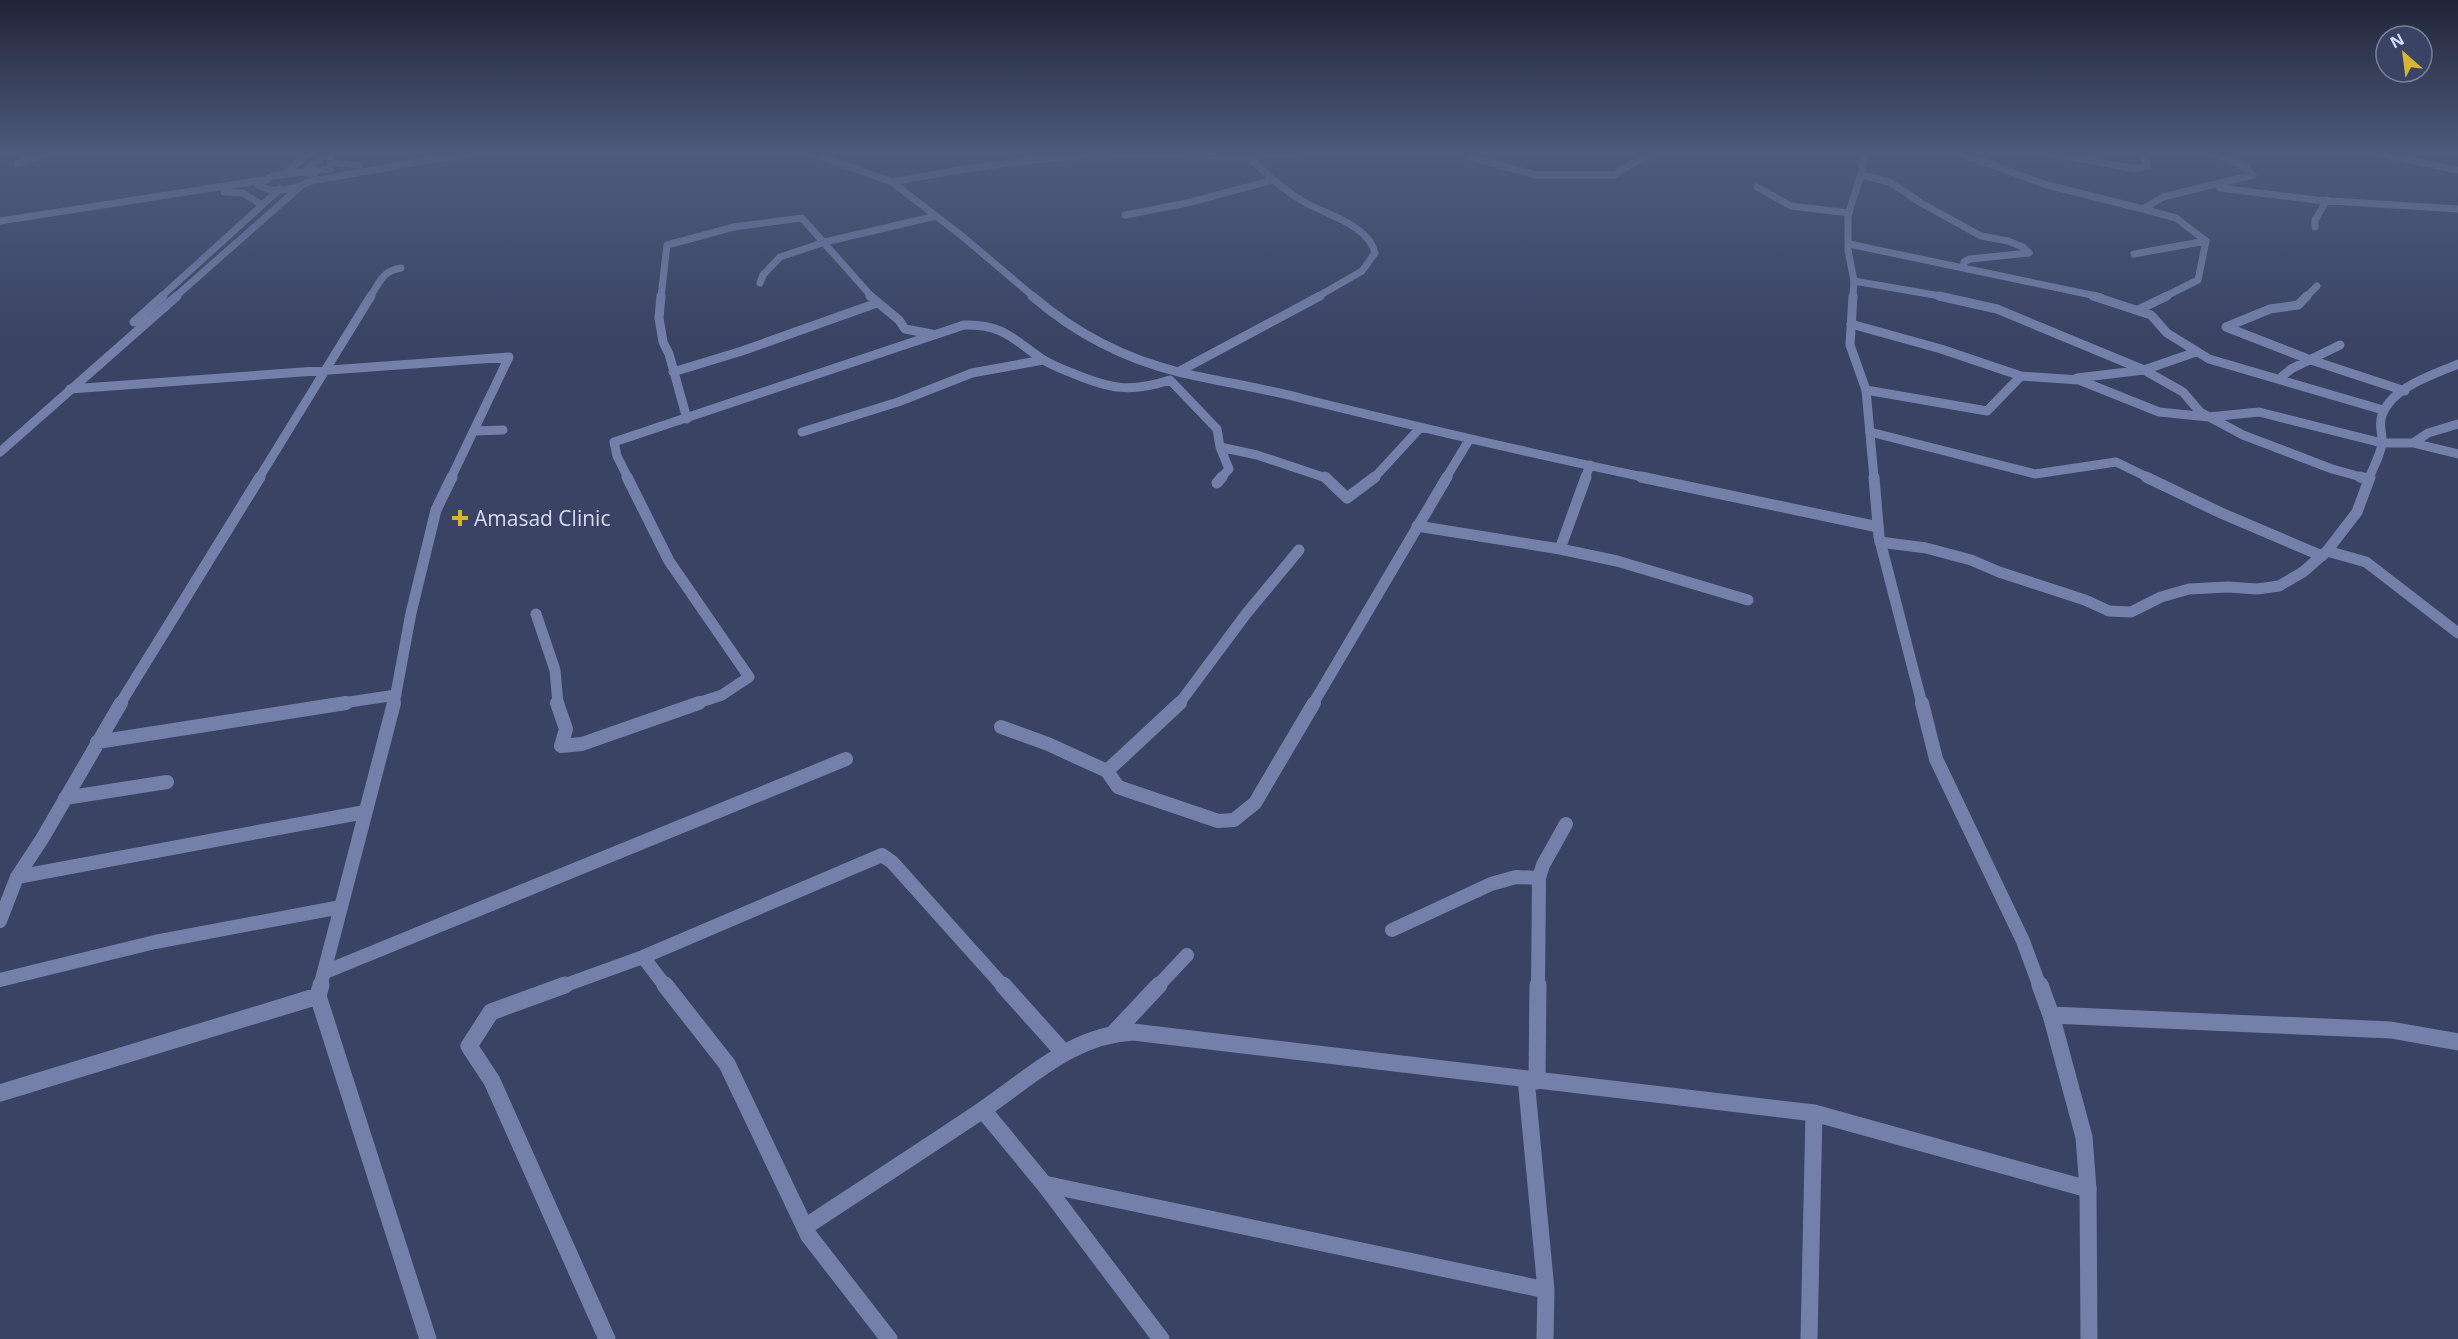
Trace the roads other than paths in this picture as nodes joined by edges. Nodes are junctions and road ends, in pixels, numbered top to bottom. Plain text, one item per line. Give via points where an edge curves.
1 (52, 213) edge
2 (86, 213) edge
3 (253, 213) edge
4 (270, 213) edge
5 (933, 213) edge
6 (1133, 213) edge
7 (1327, 213) edge
8 (1849, 213) edge
9 (1940, 213) edge
10 (2159, 213) edge
11 (2319, 213) edge
12 (1125, 215) dead end
13 (936, 216) junction
14 (0, 221) edge
15 (2315, 226) dead end
16 (0, 227) edge
17 (825, 242) junction
18 (2206, 242) junction
19 (1849, 244) junction
20 (2134, 254) dead end
21 (1963, 267) junction
22 (401, 268) dead end
23 (1854, 281) junction
24 (760, 283) dead end
25 (2317, 286) dead end
26 (877, 303) junction
27 (2140, 309) junction
28 (1851, 324) junction
29 (935, 335) junction
30 (2340, 345) dead end
31 (2196, 352) junction
32 (2308, 359) junction
33 (1043, 360) junction
34 (2458, 364) edge
35 (328, 368) junction
36 (2144, 370) junction
37 (673, 372) junction
38 (1178, 372) junction
39 (2021, 376) junction
40 (2058, 380) junction
41 (2279, 380) junction
42 (70, 389) junction
43 (1866, 390) junction
44 (2404, 391) junction
45 (2383, 410) junction
46 (2210, 417) junction
47 (687, 419) junction
48 (2458, 424) edge
49 (1420, 428) junction
50 (503, 429) dead end
51 (474, 431) junction
52 (802, 432) dead end
53 (1870, 432) junction
54 (1469, 440) junction
55 (2413, 442) junction
56 (2382, 443) junction
57 (0, 444) edge
58 (1220, 447) junction
59 (0, 452) edge
60 (2458, 454) edge
61 (1590, 465) junction
62 (2368, 479) junction
63 (1217, 483) dead end
64 (1417, 526) junction
65 (1878, 527) junction
66 (1880, 542) junction
67 (1560, 549) junction
68 (1299, 550) dead end
69 (2325, 554) junction
70 (1748, 600) dead end
71 (536, 614) dead end
72 (2458, 633) edge
73 (396, 695) junction
74 (1002, 727) dead end
75 (97, 742) junction
76 (846, 759) dead end
77 (1107, 771) junction
78 (167, 782) dead end
79 (64, 798) junction
80 (365, 813) junction
81 (1566, 824) dead end
82 (17, 877) junction
83 (1539, 878) junction
84 (341, 907) junction
85 (0, 921) edge
86 (1392, 930) dead end
87 (1187, 955) dead end
88 (643, 957) junction
89 (325, 972) junction
90 (0, 980) edge
91 (318, 996) junction
92 (2051, 1015) junction
93 (1114, 1033) junction
94 (2458, 1042) edge
95 (1063, 1052) junction
96 (1532, 1080) junction
97 (0, 1093) edge
98 (983, 1110) junction
99 (1814, 1113) junction
100 (1044, 1184) junction
101 (2088, 1189) junction
102 (805, 1227) junction
103 (1546, 1290) junction
104 (428, 1339) edge
105 (607, 1339) edge
106 (889, 1339) edge
107 (1161, 1339) edge
108 (1545, 1339) edge
109 (1809, 1339) edge
110 (2089, 1339) edge

1 - 14 street
2 - 16 street
3 - 57 street
4 - 42 street
5 - 13 street
6 - 12 street
7 - 38 street via 1358,229 1373,243 1375,253 1362,271
8 - 19 street
9 - 21 street via 1981,236 2008,240 2028,253 1970,259
10 - 18 street via 2176,218
11 - 15 street
13 - 17 street
13 - 38 street via 1074,328 1125,354
17 - 24 street via 780,257
17 - 26 street
17 - 37 street via 802,218 770,220 667,245 659,318
18 - 20 street
18 - 27 street via 2198,280
19 - 21 street
19 - 23 street
21 - 27 street
22 - 35 street via 384,275
23 - 28 street
23 - 36 street via 1997,309
25 - 32 street via 2298,305 2270,309 2226,327
26 - 29 street via 899,320 904,329
26 - 37 street
27 - 31 street
28 - 39 street
28 - 43 street via 1850,345
29 - 33 street via 964,325 984,324 1004,330
29 - 47 street
30 - 32 street
31 - 36 street
31 - 41 street
32 - 41 street
32 - 44 street
33 - 52 street via 972,373 898,402
33 - 58 street via 1105,388 1133,390 1170,380 1217,429
34 - 44 street
35 - 42 street
35 - 51 street via 509,357
35 - 75 street
36 - 40 street
36 - 46 street via 2183,392 2200,412
37 - 47 street
38 - 49 street via 1257,387
39 - 40 street
39 - 43 street via 1987,411
40 - 46 street via 2079,380 2159,412
41 - 45 street
42 - 59 street
43 - 53 street
44 - 45 street
45 - 56 street via 2378,431
46 - 56 street via 2259,411
46 - 62 street via 2278,450
47 - 71 street via 614,441 617,456 669,561 749,677 701,703 582,744 561,746 566,729 556,700 555,670
48 - 55 street via 2429,432
49 - 54 street
49 - 58 street via 1370,482 1347,498 1324,476
50 - 51 street
51 - 73 street via 436,510
53 - 65 street
53 - 69 street via 2035,474 2116,462 2221,513
54 - 61 street
54 - 64 street
55 - 56 street
55 - 60 street
56 - 62 street
58 - 63 street via 1229,469
61 - 65 street
61 - 67 street
62 - 69 street via 2357,512
64 - 67 street
64 - 77 street via 1255,803 1234,820 1218,821 1118,787
65 - 66 street
66 - 69 street via 1926,548 1971,560 2109,611 2130,612 2189,589 2279,586
66 - 92 street via 1936,759 2023,941
67 - 70 street via 1617,561
68 - 77 street via 1177,707
69 - 72 street via 2366,562
73 - 75 street
73 - 80 street
74 - 77 street
75 - 79 street
76 - 89 street
78 - 79 street
79 - 82 street
80 - 82 street
80 - 84 street
81 - 83 street
82 - 85 street
83 - 86 street via 1516,877 1491,884
83 - 96 street
84 - 89 street
84 - 90 street via 155,942
87 - 93 street
88 - 95 street via 882,855
88 - 102 street via 727,1064
88 - 105 street via 491,1012 469,1046 492,1081
89 - 91 street
91 - 97 street
91 - 104 street
92 - 94 street via 2391,1030
92 - 101 street via 2084,1137
93 - 95 street
93 - 96 street via 1133,1032
95 - 98 street
96 - 99 street
96 - 103 street
98 - 100 street
98 - 102 street
99 - 101 street
99 - 109 street
100 - 103 street
100 - 107 street
101 - 110 street
102 - 106 street
103 - 108 street

